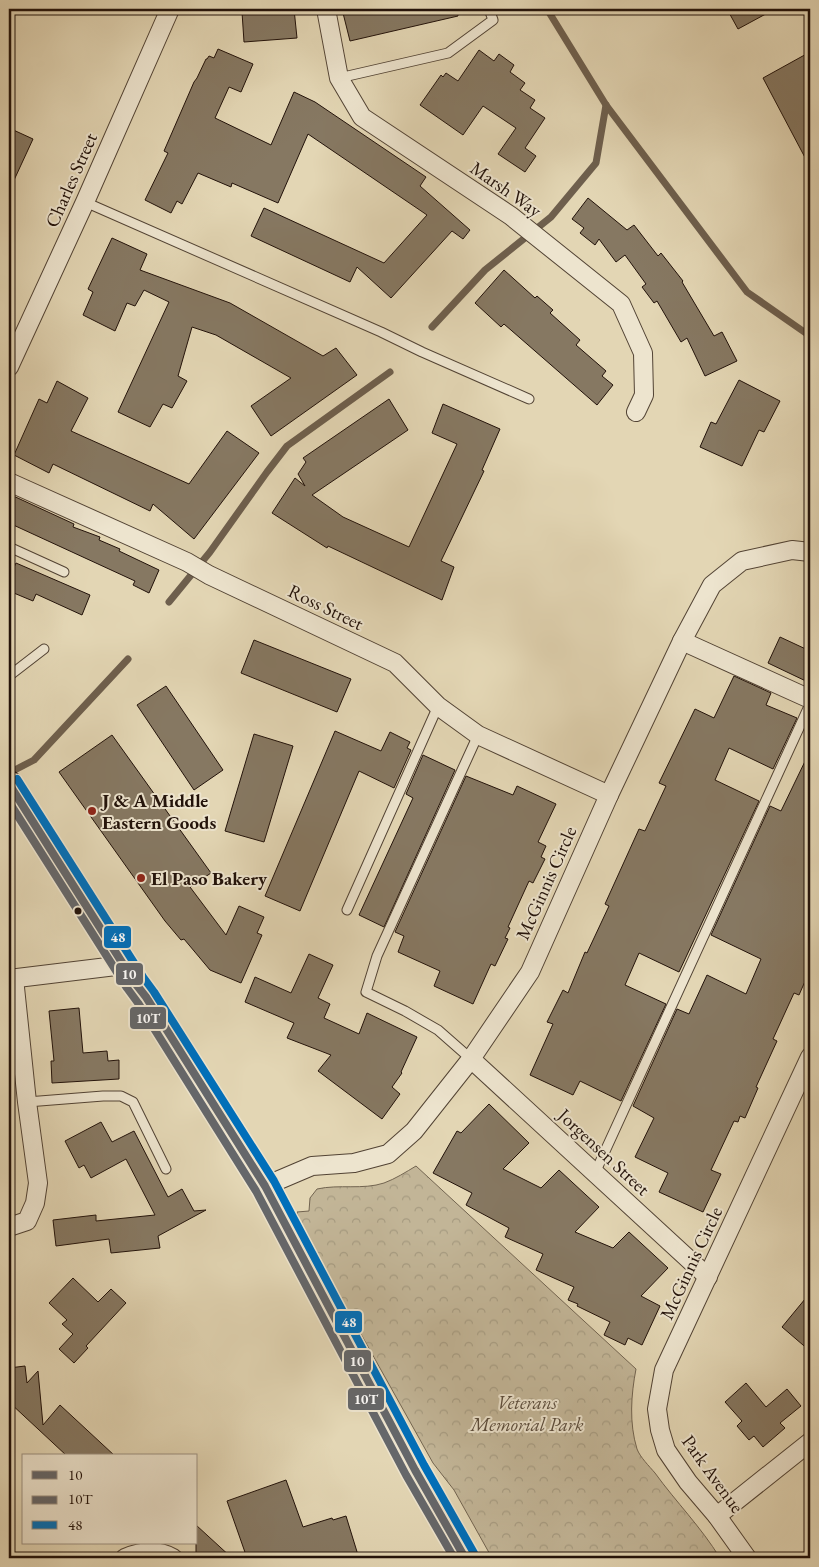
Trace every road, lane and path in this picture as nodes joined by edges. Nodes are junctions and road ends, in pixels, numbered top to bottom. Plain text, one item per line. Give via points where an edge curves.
1 (170, 9) edge
2 (326, 9) edge
3 (489, 9) edge
4 (807, 9) edge
5 (810, 15) edge
6 (339, 78) junction
7 (85, 202) junction
8 (9, 367) edge
9 (529, 399) dead end
10 (636, 412) dead end
11 (9, 482) edge
12 (9, 547) edge
13 (810, 552) edge
14 (64, 572) dead end
15 (682, 640) junction
16 (44, 649) dead end
17 (9, 676) edge
18 (810, 699) edge
19 (810, 704) edge
20 (438, 706) junction
21 (478, 735) junction
22 (12, 788) edge
23 (609, 795) junction
24 (347, 910) dead end
25 (124, 965) junction
26 (12, 978) edge
27 (810, 1057) edge
28 (471, 1059) junction
29 (27, 1102) junction
30 (166, 1169) dead end
31 (595, 1173) junction
32 (265, 1186) junction
33 (9, 1226) edge
34 (708, 1277) junction
35 (657, 1409) joint
36 (810, 1442) edge
37 (717, 1516) junction
38 (125, 1558) edge
39 (173, 1558) edge
40 (465, 1558) edge
41 (748, 1558) edge

1 - 7 street, Charles Street
2 - 6 street, Marsh Way
3 - 6 lane via 493,20 448,53
4 - 5 lane
6 - 10 street, Marsh Way via 362,117 511,216 621,304 643,353 644,395
7 - 8 street, Charles Street
7 - 9 lane
11 - 20 street, Ross Street via 187,562 395,663
12 - 14 lane
13 - 15 street, McGinnis Circle via 792,550 742,561 712,585
15 - 18 street
15 - 23 street, McGinnis Circle
16 - 17 lane
19 - 31 lane
20 - 21 street, Ross Street
20 - 24 lane
21 - 23 street, Ross Street
21 - 28 lane via 377,956 366,992 438,1030
22 - 25 main road
23 - 28 street, McGinnis Circle via 530,972
25 - 26 street
25 - 32 main road
26 - 29 street
27 - 34 street, McGinnis Circle
28 - 31 street, Jorgensen Street
28 - 32 street, McGinnis Circle via 414,1131 388,1154 354,1163 312,1166
29 - 30 lane via 121,1096 132,1102
29 - 33 street via 38,1183 36,1203 27,1221
31 - 34 street, Jorgensen Street
32 - 40 main road
34 - 35 street, McGinnis Circle via 664,1370
35 - 37 street, Park Avenue via 666,1450
36 - 37 street
37 - 41 street, Park Avenue
38 - 39 street via 139,1552 164,1553

